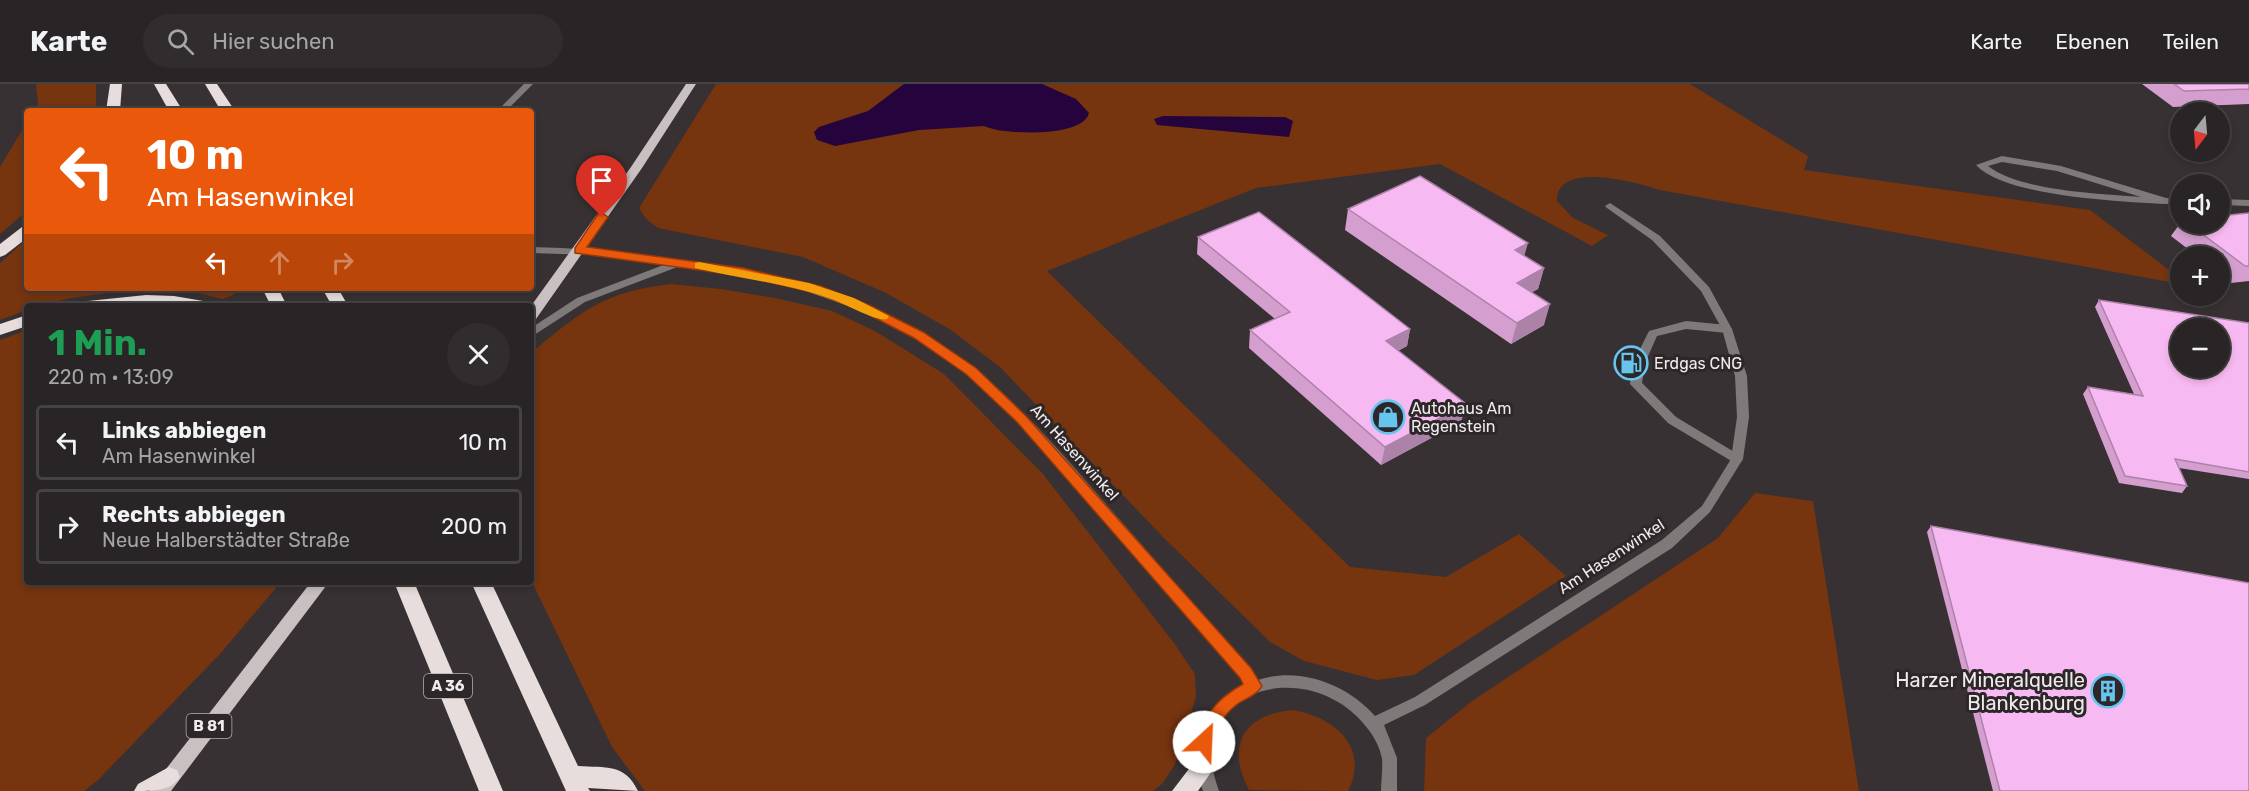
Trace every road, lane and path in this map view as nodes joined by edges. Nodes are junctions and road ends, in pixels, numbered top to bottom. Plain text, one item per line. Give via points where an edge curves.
1 (116, 84) edge
2 (160, 84) edge
3 (211, 84) edge
4 (529, 84) edge
5 (691, 84) edge
6 (113, 108) edge
7 (174, 108) edge
8 (226, 108) edge
9 (504, 108) edge
10 (2168, 202) joint
11 (2230, 202) edge
12 (2249, 203) edge
13 (1610, 207) dead end
14 (24, 232) edge
15 (534, 250) edge
16 (579, 250) junction
17 (0, 252) edge
18 (680, 262) junction
19 (114, 303) edge
20 (186, 303) edge
21 (534, 312) edge
22 (24, 321) edge
23 (1727, 329) junction
24 (0, 330) edge
25 (534, 331) edge
26 (1737, 459) junction
27 (319, 585) edge
28 (405, 585) edge
29 (481, 585) edge
30 (1254, 686) junction
31 (1374, 723) junction
32 (1203, 768) junction
33 (574, 783) edge
34 (164, 784) edge
35 (146, 791) edge
36 (491, 791) edge
37 (626, 791) edge
38 (1184, 791) edge
39 (1211, 791) edge
40 (1389, 791) edge

1 - 6 highway
2 - 7 highway
3 - 8 highway
4 - 9 street
5 - 16 main road
10 - 10 street via 2058,168 2002,159 1981,165 1995,176 2035,187
11 - 12 street
13 - 23 street, Am Hasenwinkel via 1656,238 1705,289
14 - 17 highway
15 - 16 street, Am Hasenwinkel
16 - 18 street, Am Hasenwinkel
16 - 21 main road
18 - 25 street via 581,300
18 - 30 street, Am Hasenwinkel via 771,277 820,290 879,314 955,359 1022,419
19 - 20 highway
22 - 24 highway
23 - 26 street, Am Hasenwinkel via 1741,376 1743,417
23 - 26 street via 1686,325 1653,334 1639,363 1636,384 1672,420
26 - 31 street, Am Hasenwinkel via 1706,509 1667,544 1420,701
27 - 34 main road, B 81
28 - 36 highway, A 36
29 - 33 highway
30 - 31 street via 1277,681 1313,683 1347,698
30 - 32 street via 1230,699 1213,718 1204,742
31 - 40 street via 1390,755
32 - 38 highway
32 - 39 street
33 - 37 highway via 618,780
34 - 35 highway

